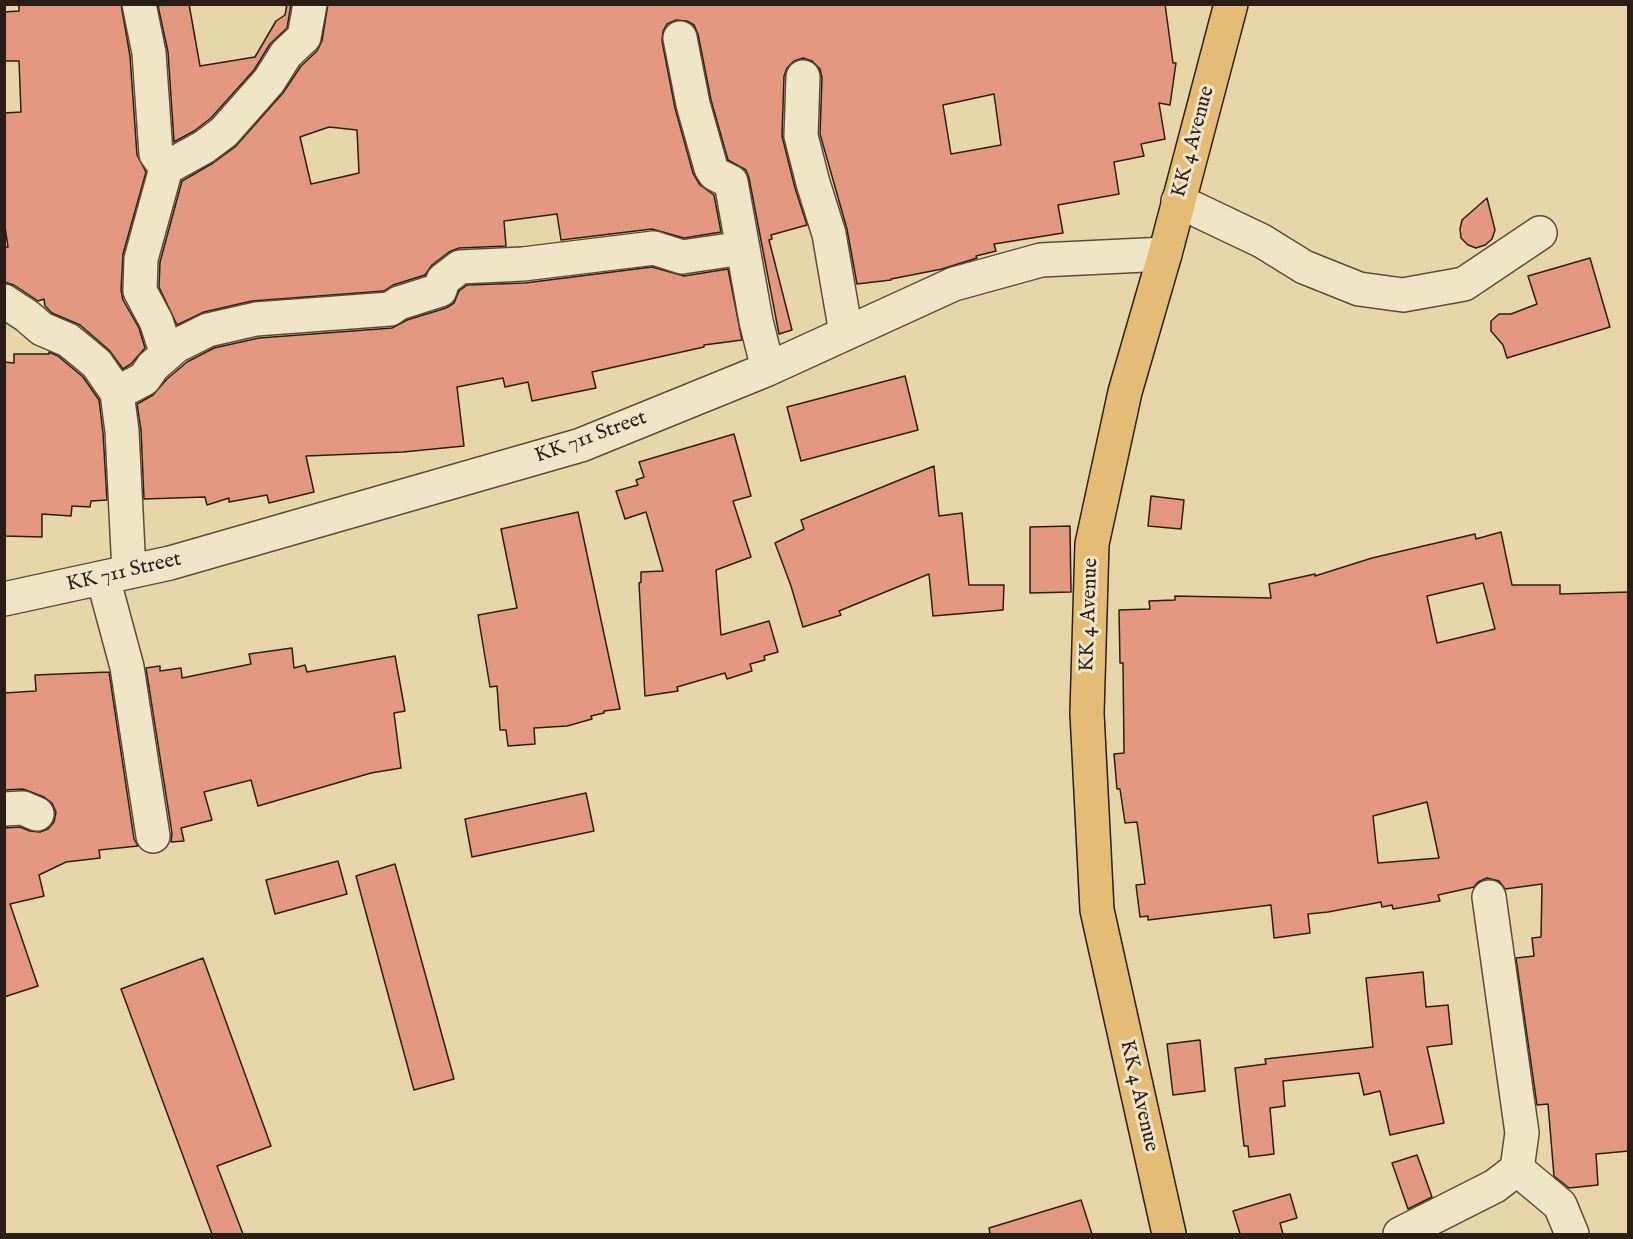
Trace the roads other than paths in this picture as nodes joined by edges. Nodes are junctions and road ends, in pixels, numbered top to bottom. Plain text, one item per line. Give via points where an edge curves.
1 (139, 4) edge
2 (310, 4) edge
3 (1231, 4) edge
4 (680, 38) dead end
5 (803, 77) dead end
6 (166, 168) junction
7 (1178, 201) junction
8 (1540, 233) dead end
9 (743, 248) junction
10 (1165, 254) junction
11 (4, 301) edge
12 (846, 333) junction
13 (167, 354) junction
14 (768, 369) junction
15 (117, 393) junction
16 (116, 575) junction
17 (4, 599) edge
18 (4, 809) edge
19 (37, 814) dead end
20 (153, 836) dead end
21 (1489, 897) dead end
22 (1517, 1169) junction
23 (1169, 1234) edge
24 (1400, 1234) edge
25 (1572, 1234) edge

1 - 6 street via 149,53 156,154
2 - 6 street via 304,37 286,54 269,81 224,132
3 - 7 main road, KK 4 Avenue
4 - 9 street via 711,168 731,182
5 - 12 street via 801,136 829,234
6 - 13 street via 141,259 140,291
7 - 8 street via 1262,241 1304,267 1359,289 1403,295 1464,284
7 - 10 main road, KK 4 Avenue
9 - 13 street via 681,257 654,248 523,264 460,267 443,280 440,290 390,309 256,319 208,330
9 - 14 street
10 - 12 street, KK 711 Street via 1041,260 954,284
10 - 23 main road, KK 4 Avenue via 1125,392 1092,544 1088,713 1097,910
11 - 15 street via 84,353 97,364
12 - 14 street, KK 711 Street
13 - 15 street via 144,379
14 - 16 street, KK 711 Street via 581,445 181,560
15 - 16 street via 122,431
16 - 17 street, KK 711 Street
16 - 20 street
18 - 19 street via 23,808
21 - 22 street via 1522,1133
22 - 24 street via 1495,1186
22 - 25 street via 1560,1204

